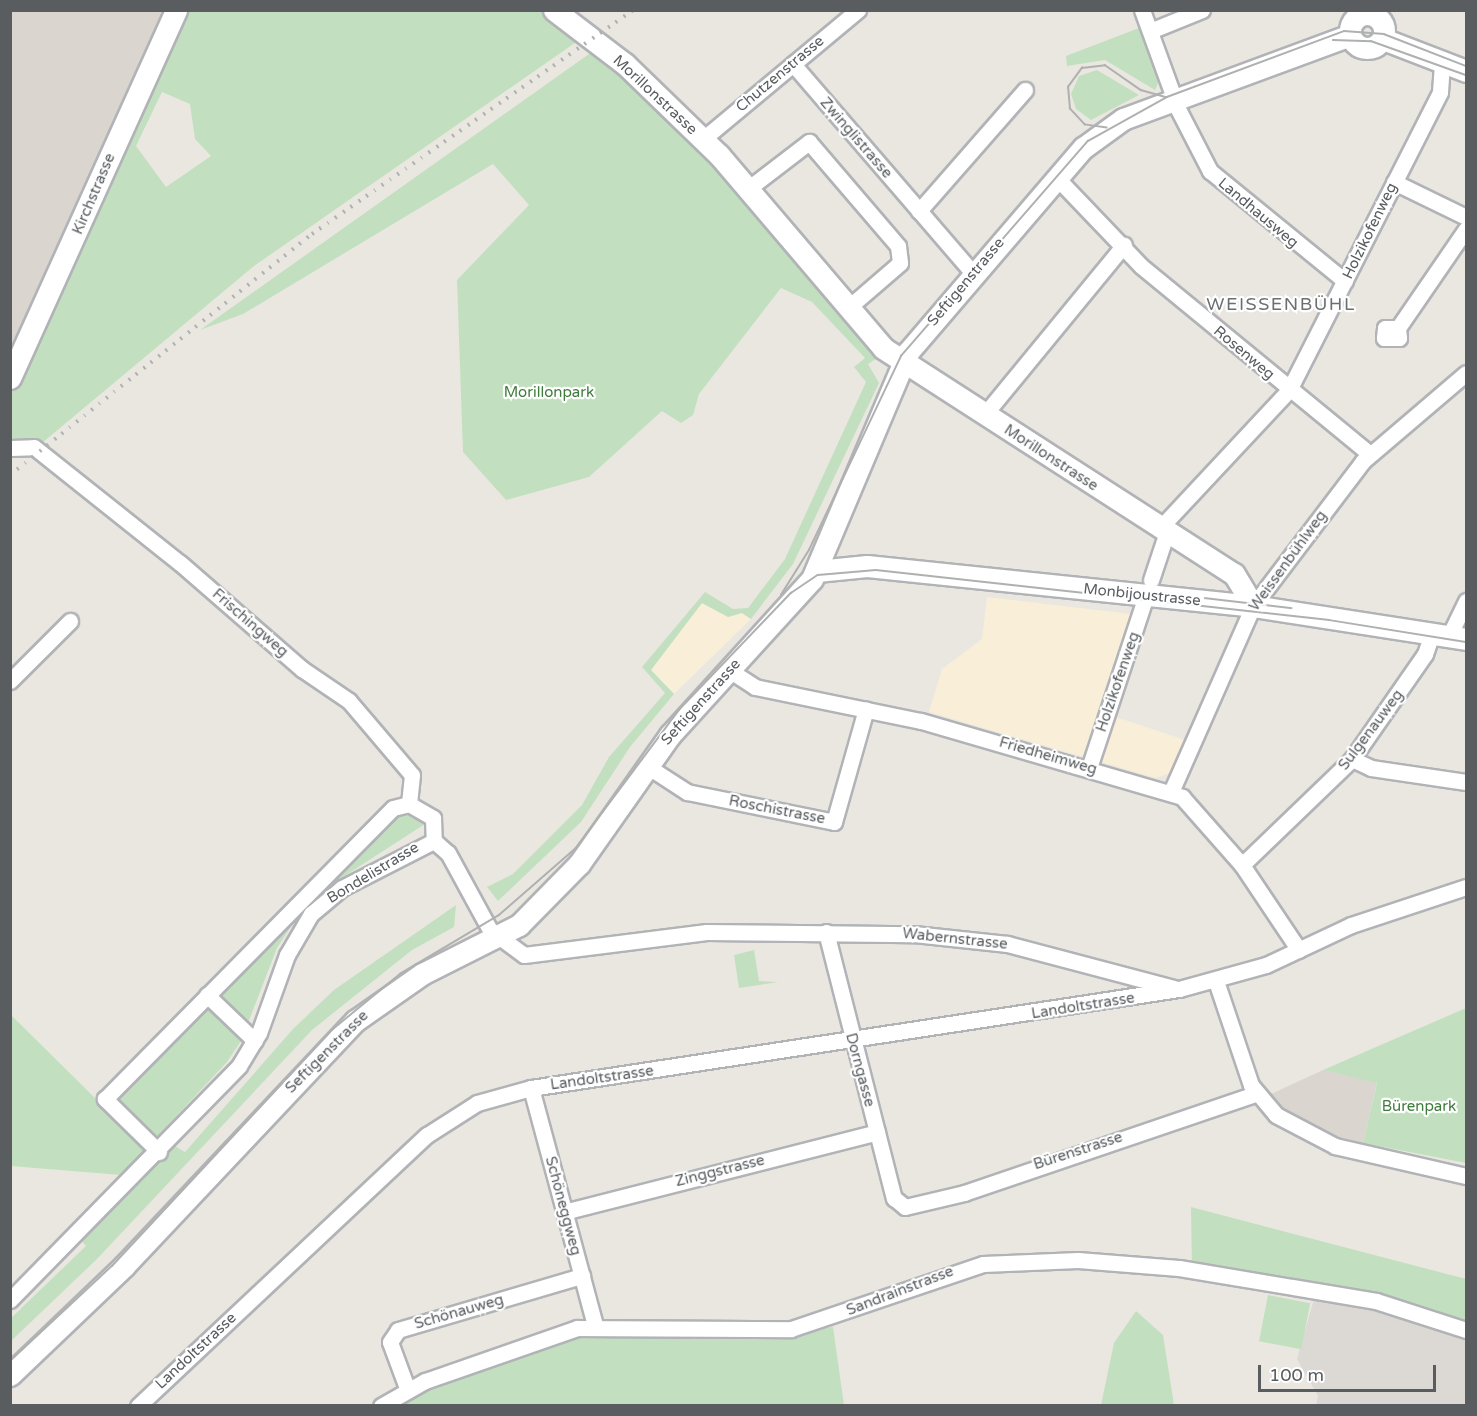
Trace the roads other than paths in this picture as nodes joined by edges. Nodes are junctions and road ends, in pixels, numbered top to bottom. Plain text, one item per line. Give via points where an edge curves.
1 (176, 10) edge
2 (554, 10) edge
3 (858, 10) edge
4 (1142, 10) edge
5 (1202, 10) edge
6 (1368, 12) edge
7 (1150, 31) junction
8 (1350, 35) junction
9 (1383, 39) junction
10 (1442, 62) junction
11 (793, 64) junction
12 (1467, 71) edge
13 (1025, 90) dead end
14 (1175, 99) junction
15 (703, 139) junction
16 (1056, 177) junction
17 (1394, 182) junction
18 (748, 188) junction
19 (919, 211) junction
20 (1467, 217) edge
21 (1467, 229) edge
22 (1124, 245) junction
23 (973, 273) junction
24 (1345, 280) junction
25 (849, 306) junction
26 (1398, 328) dead end
27 (902, 362) junction
28 (1467, 373) edge
29 (10, 378) edge
30 (1289, 390) junction
31 (985, 414) junction
32 (10, 448) edge
33 (1370, 454) junction
34 (838, 526) junction
35 (1163, 530) junction
36 (867, 566) junction
37 (818, 571) junction
38 (1149, 588) junction
39 (1467, 601) edge
40 (1253, 606) junction
41 (70, 621) dead end
42 (1449, 637) edge
43 (729, 670) junction
44 (10, 681) edge
45 (866, 709) junction
46 (1352, 759) junction
47 (647, 766) junction
48 (1089, 768) junction
49 (1467, 782) edge
50 (1171, 792) junction
51 (409, 804) junction
52 (434, 840) junction
53 (1242, 865) junction
54 (1467, 887) edge
55 (826, 932) junction
56 (497, 938) junction
57 (1299, 950) junction
58 (1216, 981) junction
59 (1179, 989) junction
60 (202, 1001) junction
61 (851, 1040) junction
62 (255, 1041) junction
63 (531, 1088) junction
64 (1255, 1094) junction
65 (877, 1132) junction
66 (159, 1152) junction
67 (1467, 1176) edge
68 (901, 1205) joint
69 (564, 1212) junction
70 (582, 1276) junction
71 (10, 1300) edge
72 (595, 1325) junction
73 (1467, 1330) edge
74 (10, 1375) edge
75 (407, 1388) junction
76 (138, 1406) edge
77 (381, 1406) edge

1 - 29 main road, Kirchstrasse
2 - 15 main road, Morillonstrasse via 625,64
3 - 11 street, Chutzenstrasse
4 - 7 street, Landhausweg
5 - 7 street
6 - 8 main road via 1351,24
6 - 9 main road via 1383,25
7 - 14 street, Landhausweg
8 - 9 main road via 1364,48
8 - 14 main road, Seftigenstrasse
9 - 10 main road
10 - 12 main road
10 - 17 street, Holzikofenweg via 1442,88
11 - 15 street, Chutzenstrasse
11 - 19 street, Zwinglistrasse
13 - 19 street
14 - 16 main road, Seftigenstrasse via 1112,125
14 - 24 street, Landhausweg via 1216,179
15 - 18 main road, Morillonstrasse
16 - 22 street, Rosenweg
16 - 23 main road, Seftigenstrasse
17 - 20 street
17 - 24 street, Holzikofenweg
18 - 25 main road, Morillonstrasse
18 - 25 street via 807,141 877,221 903,258
19 - 23 street, Zwinglistrasse
21 - 26 street
22 - 30 street, Rosenweg via 1141,266
22 - 31 street
23 - 27 main road, Seftigenstrasse
24 - 30 street, Holzikofenweg
25 - 27 main road, Morillonstrasse
27 - 31 main road, Morillonstrasse
27 - 34 main road, Seftigenstrasse
28 - 33 street, Weissenbühlweg
30 - 33 street, Rosenweg
30 - 35 street, Holzikofenweg
31 - 35 main road, Morillonstrasse
32 - 51 street, Frischingweg via 34,447 180,563 302,669 349,701 412,776
33 - 40 street, Weissenbühlweg
34 - 36 main road via 848,549
34 - 37 main road, Seftigenstrasse
35 - 38 street, Holzikofenweg
35 - 40 main road, Morillonstrasse via 1237,576
36 - 37 main road, Monbijoustrasse
36 - 38 main road, Monbijoustrasse
37 - 43 main road, Seftigenstrasse
38 - 40 main road, Monbijoustrasse
38 - 48 street, Holzikofenweg
39 - 42 street, Sulgenauweg
40 - 42 main road, Monbijoustrasse
40 - 50 street, Weissenbühlweg
41 - 44 street
42 - 46 street, Sulgenauweg via 1425,654
43 - 45 street, Friedheimweg via 752,687
43 - 47 main road, Seftigenstrasse
45 - 47 street, Roschistrasse via 834,822 687,792
45 - 48 street, Friedheimweg
46 - 49 street via 1371,768
46 - 53 street, Sulgenauweg
47 - 56 main road, Seftigenstrasse via 584,859 531,917
48 - 50 street, Friedheimweg
50 - 53 street, Friedheimweg via 1191,803
51 - 52 street via 433,818
51 - 60 street, Bondelistrasse via 393,808
52 - 56 street via 447,853
52 - 62 street, Bondelistrasse via 342,888 311,914 287,955
53 - 57 street, Friedheimweg
54 - 57 street, Wabernstrasse via 1396,908
55 - 56 street, Wabernstrasse via 707,932 535,956 519,954
55 - 59 street, Wabernstrasse via 1007,944
55 - 61 street, Dorngasse
56 - 74 main road, Seftigenstrasse via 422,974 355,1021 124,1266
57 - 58 street, Wabernstrasse
58 - 59 street, Wabernstrasse
58 - 64 street
59 - 61 street, Landoltstrasse
60 - 62 street
60 - 66 street, Bondelistrasse via 105,1099
61 - 63 street, Landoltstrasse
61 - 65 street, Dorngasse
62 - 66 street, Bondelistrasse via 228,1079
63 - 69 street, Schöneggweg
63 - 76 street, Landoltstrasse via 477,1103 440,1124
64 - 67 street via 1313,1139
64 - 68 street, Bürenstrasse via 964,1193 912,1208
65 - 68 street, Dorngasse
65 - 69 street, Zinggstrasse
66 - 71 street, Bondelistrasse
69 - 70 street, Schöneggweg
70 - 72 street, Schöneggweg
70 - 75 street, Schönauweg via 399,1330 390,1342
72 - 73 street, Sandrainstrasse via 743,1332 791,1329 963,1267 1078,1260 1179,1268 1345,1295
72 - 75 street, Sandrainstrasse via 550,1335
75 - 77 street, Sandrainstrasse

